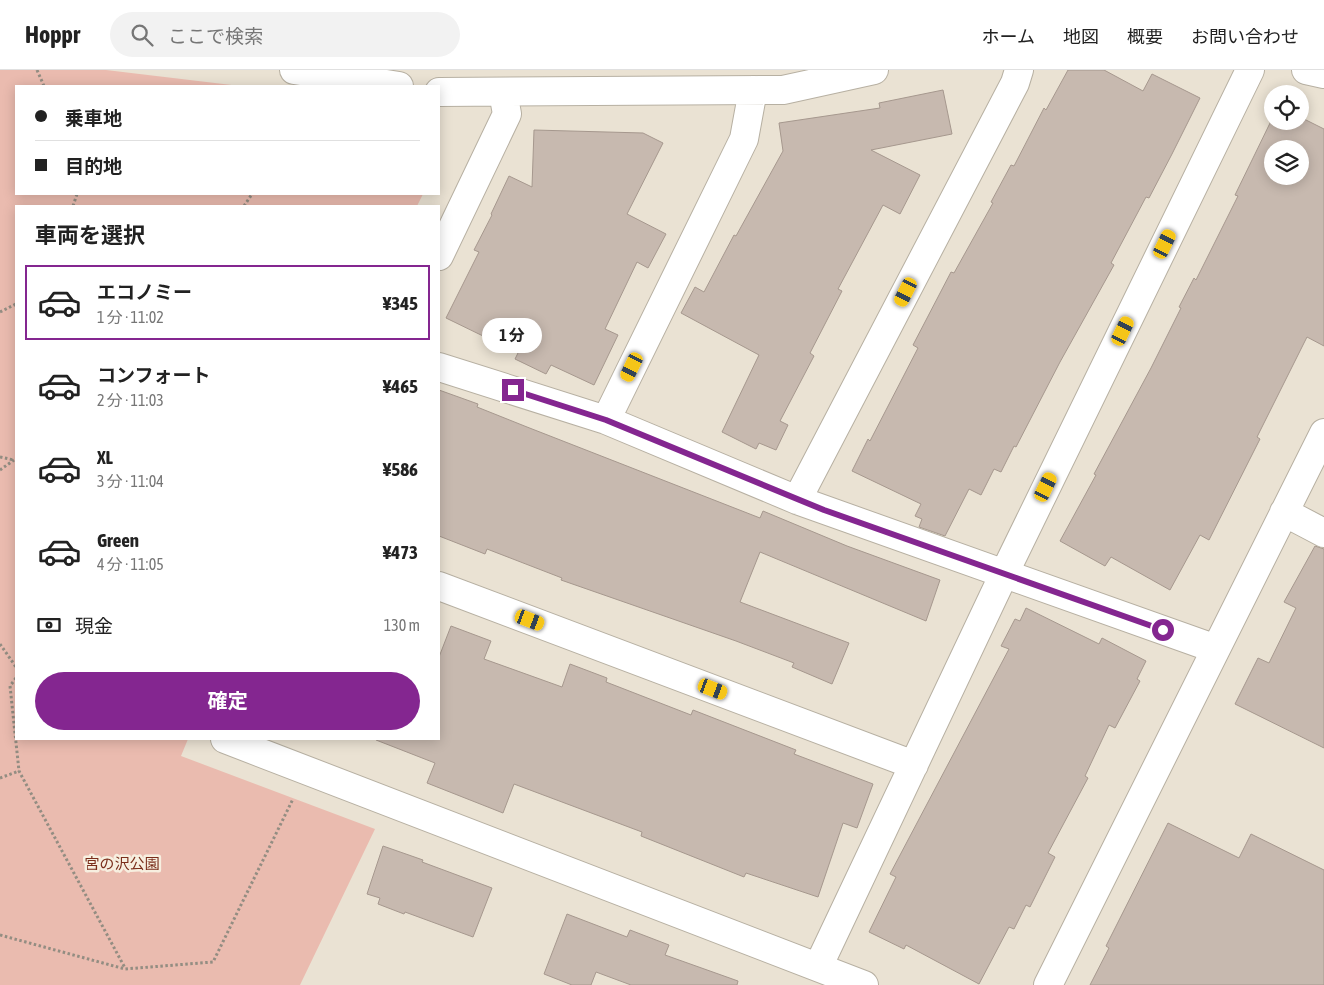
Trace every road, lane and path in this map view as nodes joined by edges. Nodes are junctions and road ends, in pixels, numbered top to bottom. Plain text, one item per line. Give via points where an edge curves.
1 (37, 70) edge
2 (294, 70) edge
3 (874, 70) edge
4 (1019, 70) edge
5 (1250, 70) edge
6 (1306, 70) edge
7 (1324, 74) edge
8 (44, 85) edge
9 (392, 85) edge
10 (754, 90) junction
11 (440, 92) edge
12 (503, 92) junction
13 (440, 254) edge
14 (15, 304) edge
15 (0, 312) edge
16 (440, 367) edge
17 (606, 420) junction
18 (1324, 433) edge
19 (0, 457) edge
20 (15, 461) edge
21 (0, 470) edge
22 (797, 500) junction
23 (1284, 512) junction
24 (1324, 533) edge
25 (1004, 574) junction
26 (440, 586) edge
27 (0, 644) edge
28 (1216, 649) junction
29 (15, 666) edge
30 (15, 679) edge
31 (15, 733) edge
32 (16, 740) edge
33 (228, 740) edge
34 (914, 765) junction
35 (306, 770) junction
36 (19, 771) junction
37 (0, 778) edge
38 (0, 935) edge
39 (818, 967) junction
40 (125, 969) junction
41 (864, 985) edge
42 (1048, 985) edge

1 - 8 path
2 - 9 street
3 - 10 street via 783,90
4 - 22 street
5 - 25 street
6 - 7 street
10 - 12 street
10 - 17 street via 744,139
11 - 12 street
12 - 13 street via 507,114
14 - 15 path
16 - 17 street
17 - 22 street
18 - 23 street
19 - 20 path
20 - 21 path
22 - 25 street
23 - 24 street
23 - 28 street
25 - 28 street
25 - 34 street
26 - 34 street
27 - 29 path
28 - 42 street
30 - 31 path via 10,686
32 - 36 path
33 - 35 street
34 - 39 street
35 - 39 street
35 - 40 path via 213,962
36 - 37 path
36 - 40 path
38 - 40 path
39 - 41 street

